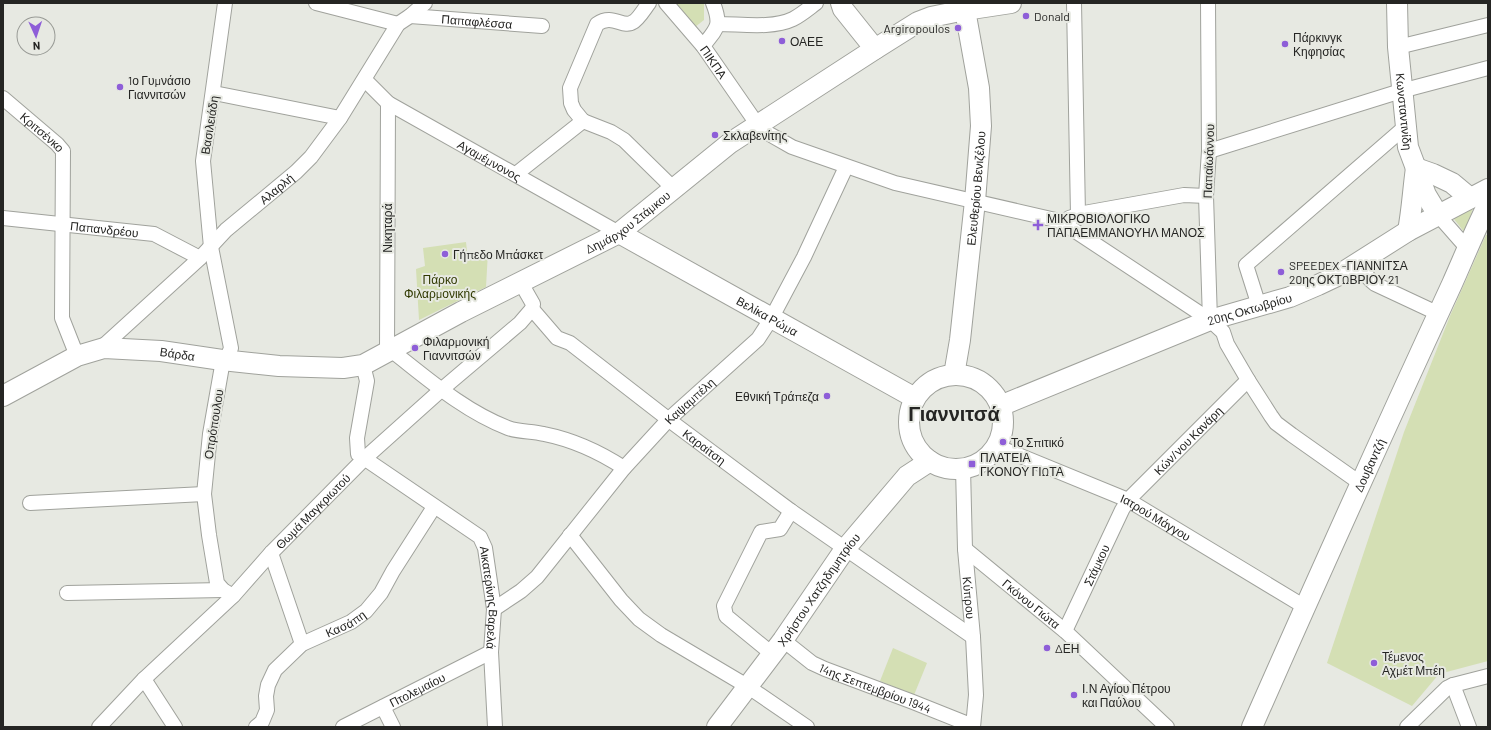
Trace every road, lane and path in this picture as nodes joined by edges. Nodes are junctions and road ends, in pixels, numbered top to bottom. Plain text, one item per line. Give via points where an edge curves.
1 (226, 3) edge
2 (316, 3) edge
3 (425, 3) edge
4 (649, 3) edge
5 (666, 3) edge
6 (713, 3) edge
7 (816, 3) edge
8 (841, 3) edge
9 (1011, 3) edge
10 (1074, 3) edge
11 (1208, 3) edge
12 (1397, 3) edge
13 (965, 6) edge
14 (410, 16) junction
15 (398, 24) junction
16 (718, 24) junction
17 (1488, 25) edge
18 (542, 26) dead end
19 (704, 46) junction
20 (1398, 47) junction
21 (875, 49) junction
22 (1488, 68) edge
23 (365, 80) junction
24 (1401, 91) junction
25 (214, 93) junction
26 (3, 98) edge
27 (388, 103) junction
28 (340, 118) junction
29 (583, 122) junction
30 (757, 124) junction
31 (1405, 127) junction
32 (1209, 151) junction
33 (846, 167) junction
34 (1416, 168) junction
35 (516, 174) junction
36 (674, 189) junction
37 (1488, 189) edge
38 (1206, 196) junction
39 (975, 201) junction
40 (1479, 201) edge
41 (1078, 215) junction
42 (1438, 215) junction
43 (3, 218) edge
44 (1060, 221) junction
45 (61, 224) junction
46 (1408, 231) junction
47 (619, 233) junction
48 (211, 247) junction
49 (1467, 248) junction
50 (200, 258) junction
51 (1362, 261) junction
52 (521, 282) junction
53 (532, 306) junction
54 (1259, 306) junction
55 (1437, 313) junction
56 (771, 319) junction
57 (1210, 320) junction
58 (99, 350) junction
59 (387, 353) junction
60 (77, 356) junction
61 (226, 361) junction
62 (363, 365) junction
63 (954, 375) junction
64 (1248, 380) junction
65 (441, 390) junction
66 (3, 396) edge
67 (915, 398) junction
68 (1000, 406) junction
69 (669, 419) junction
70 (996, 446) junction
71 (364, 458) junction
72 (930, 461) junction
73 (624, 468) junction
74 (963, 468) junction
75 (1360, 483) junction
76 (204, 494) junction
77 (1128, 500) junction
78 (30, 503) dead end
79 (434, 507) junction
80 (791, 511) junction
81 (570, 535) junction
82 (845, 549) junction
83 (964, 549) junction
84 (271, 553) junction
85 (67, 593) dead end
86 (228, 593) junction
87 (1305, 607) junction
88 (494, 609) junction
89 (1065, 631) junction
90 (973, 637) junction
91 (302, 644) junction
92 (777, 646) junction
93 (491, 652) junction
94 (1488, 676) edge
95 (144, 679) junction
96 (1453, 685) junction
97 (747, 686) junction
98 (384, 707) junction
99 (99, 727) edge
100 (175, 727) edge
101 (256, 727) edge
102 (343, 727) edge
103 (393, 727) edge
104 (496, 727) edge
105 (717, 727) edge
106 (807, 727) edge
107 (973, 727) edge
108 (1167, 727) edge
109 (1252, 727) edge
110 (1407, 727) edge
111 (1469, 727) edge

1 - 25 street, Βασιλειάδη
2 - 15 street
3 - 14 street, Αλαρλή
4 - 29 street via 633,22 628,24 612,19 597,24 570,88 571,103
5 - 19 street, ΠΙΚΠΑ
6 - 16 street
7 - 16 street via 792,20 782,23
8 - 21 street
9 - 13 street, Δημάρχου Στάμκου
10 - 41 street
11 - 32 street, Παπαϊωάννου
12 - 20 street, Κωνσταντινίδη
13 - 21 street, Δημάρχου Στάμκου via 918,22
13 - 39 street, Ελευθερίου Βενιζέλου via 979,88 981,126
14 - 15 street, Αλαρλή
14 - 18 street, Παπαφλέσσα
15 - 23 street, Αλαρλή
16 - 19 street
17 - 20 street
19 - 30 street, ΠΙΚΠΑ
20 - 24 street, Κωνσταντινίδη
21 - 30 street, Δημάρχου Στάμκου
22 - 24 street
23 - 27 street, Αγαμέμνονος
23 - 28 street, Αλαρλή
24 - 31 street, Κωνσταντινίδη
24 - 32 street
25 - 28 street
25 - 48 street, Βασιλειάδη via 203,161
26 - 45 street, Κριτσένκο via 58,144 62,151
27 - 35 street, Αγαμέμνονος
27 - 59 street, Νικηταρά
28 - 48 street, Αλαρλή via 311,157 240,217
29 - 35 street
29 - 36 street via 611,132 624,140
30 - 33 street, ΠΙΚΠΑ via 764,131 792,147
30 - 36 street, Δημάρχου Στάμκου
31 - 34 street, Κωνσταντινίδη via 1410,155
31 - 54 street via 1246,265
32 - 38 street, Παπαϊωάννου
33 - 39 street, ΠΙΚΠΑ via 895,183
33 - 56 street, Καψαμπέλη via 804,257
34 - 40 street via 1452,183
34 - 42 street, Κωνσταντινίδη via 1426,195
34 - 46 street
35 - 47 street, Αγαμέμνονος
36 - 47 street, Δημάρχου Στάμκου
37 - 40 street, 20ης Οκτωβρίου
38 - 41 street via 1184,196
38 - 57 street, Παπαϊωάννου
39 - 44 street, ΠΙΚΠΑ
39 - 63 street, Ελευθερίου Βενιζέλου
40 - 42 street, 20ης Οκτωβρίου
40 - 49 street, Δουβαντζή
41 - 44 street
42 - 46 street, 20ης Οκτωβρίου
42 - 49 street
43 - 45 street, Παπανδρέου
44 - 57 street
45 - 50 street, Παπανδρέου via 154,234
45 - 60 street, Κριτσένκο via 62,318
46 - 51 street, 20ης Οκτωβρίου
47 - 52 street, Δημάρχου Στάμκου
47 - 56 street, Βελίκα Ρώμα
48 - 50 street, Αλαρλή
48 - 61 street, Οπρόπουλου via 231,348
49 - 55 street, Δουβαντζή
50 - 58 street, Αλαρλή
51 - 54 street, 20ης Οκτωβρίου via 1318,285
51 - 55 street via 1369,280
52 - 53 street, Καραίτση
52 - 59 street, Δημάρχου Στάμκου
53 - 65 street, Θωμά Μαγκριωτού via 520,323
53 - 69 street, Καραίτση via 557,338 570,343
54 - 57 street, 20ης Οκτωβρίου
55 - 75 street, Δουβαντζή
56 - 67 street, Βελίκα Ρώμα
56 - 69 street, Καψαμπέλη via 758,339
57 - 64 street via 1223,332
57 - 68 street, 20ης Οκτωβρίου
58 - 60 street, Βάρδα
58 - 61 street, Βάρδα via 104,348 161,351
59 - 62 street, Δημάρχου Στάμκου
59 - 65 street via 392,351
60 - 66 street, Βάρδα
61 - 62 street, Βάρδα via 307,368
61 - 76 street, Οπρόπουλου via 222,366 210,434
62 - 71 street via 367,380 356,438 358,454
63 - 67 street via 931,381
63 - 68 street via 977,380 995,395
64 - 75 street via 1276,423
64 - 77 street, Κών/νου Κανάρη
65 - 71 street, Θωμά Μαγκριωτού
65 - 73 street via 506,427 577,443 603,454
67 - 72 street via 909,416 911,437 916,447
68 - 70 street via 1003,422
69 - 73 street, Καψαμπέλη
69 - 80 street, Καραίτση
70 - 74 street via 982,460
70 - 77 street, Ιατρού Μάγγου
71 - 79 street, Αικατερίνης Βαρελά
71 - 84 street, Θωμά Μαγκριωτού
72 - 74 street via 945,467
72 - 82 street, Χρήστου Χατζηδημητρίου via 907,476
73 - 81 street, Καψαμπέλη
74 - 83 street, Κύπρου
75 - 87 street, Δουβαντζή
76 - 78 street
76 - 86 street, Οπρόπουλου via 218,583
77 - 87 street, Ιατρού Μάγγου
77 - 89 street, Στάμκου
79 - 88 street, Αικατερίνης Βαρελά via 483,541
79 - 91 street, Κασάπη via 381,593 366,611 351,622
80 - 82 street, Καραίτση
80 - 92 street, 14ης Σεπτεμβρίου 1944 via 780,529 761,532 724,606 726,616
81 - 88 street, Καψαμπέλη via 537,577
81 - 97 street via 639,619
82 - 90 street, Καραίτση
82 - 92 street, Χρήστου Χατζηδημητρίου
83 - 89 street, Γκόνου Γιώτα
83 - 90 street, Κύπρου
84 - 86 street, Θωμά Μαγκριωτού
84 - 91 street
85 - 86 street
86 - 95 street, Θωμά Μαγκριωτού
87 - 109 street, Δουβαντζή
88 - 93 street, Αικατερίνης Βαρελά
89 - 108 street, Γκόνου Γιώτα
90 - 107 street, Κύπρου via 976,695
91 - 101 street, Κασάπη via 272,675 267,691 268,710 262,722
92 - 97 street, Χρήστου Χατζηδημητρίου
92 - 107 street, 14ης Σεπτεμβρίου 1944 via 825,669
93 - 98 street, Πτολεμαίου
93 - 104 street, Αικατερίνης Βαρελά
94 - 96 street
95 - 99 street, Θωμά Μαγκριωτού
95 - 100 street
96 - 110 street via 1440,694
96 - 111 street
97 - 105 street, Χρήστου Χατζηδημητρίου
97 - 106 street
98 - 102 street, Πτολεμαίου
98 - 103 street

